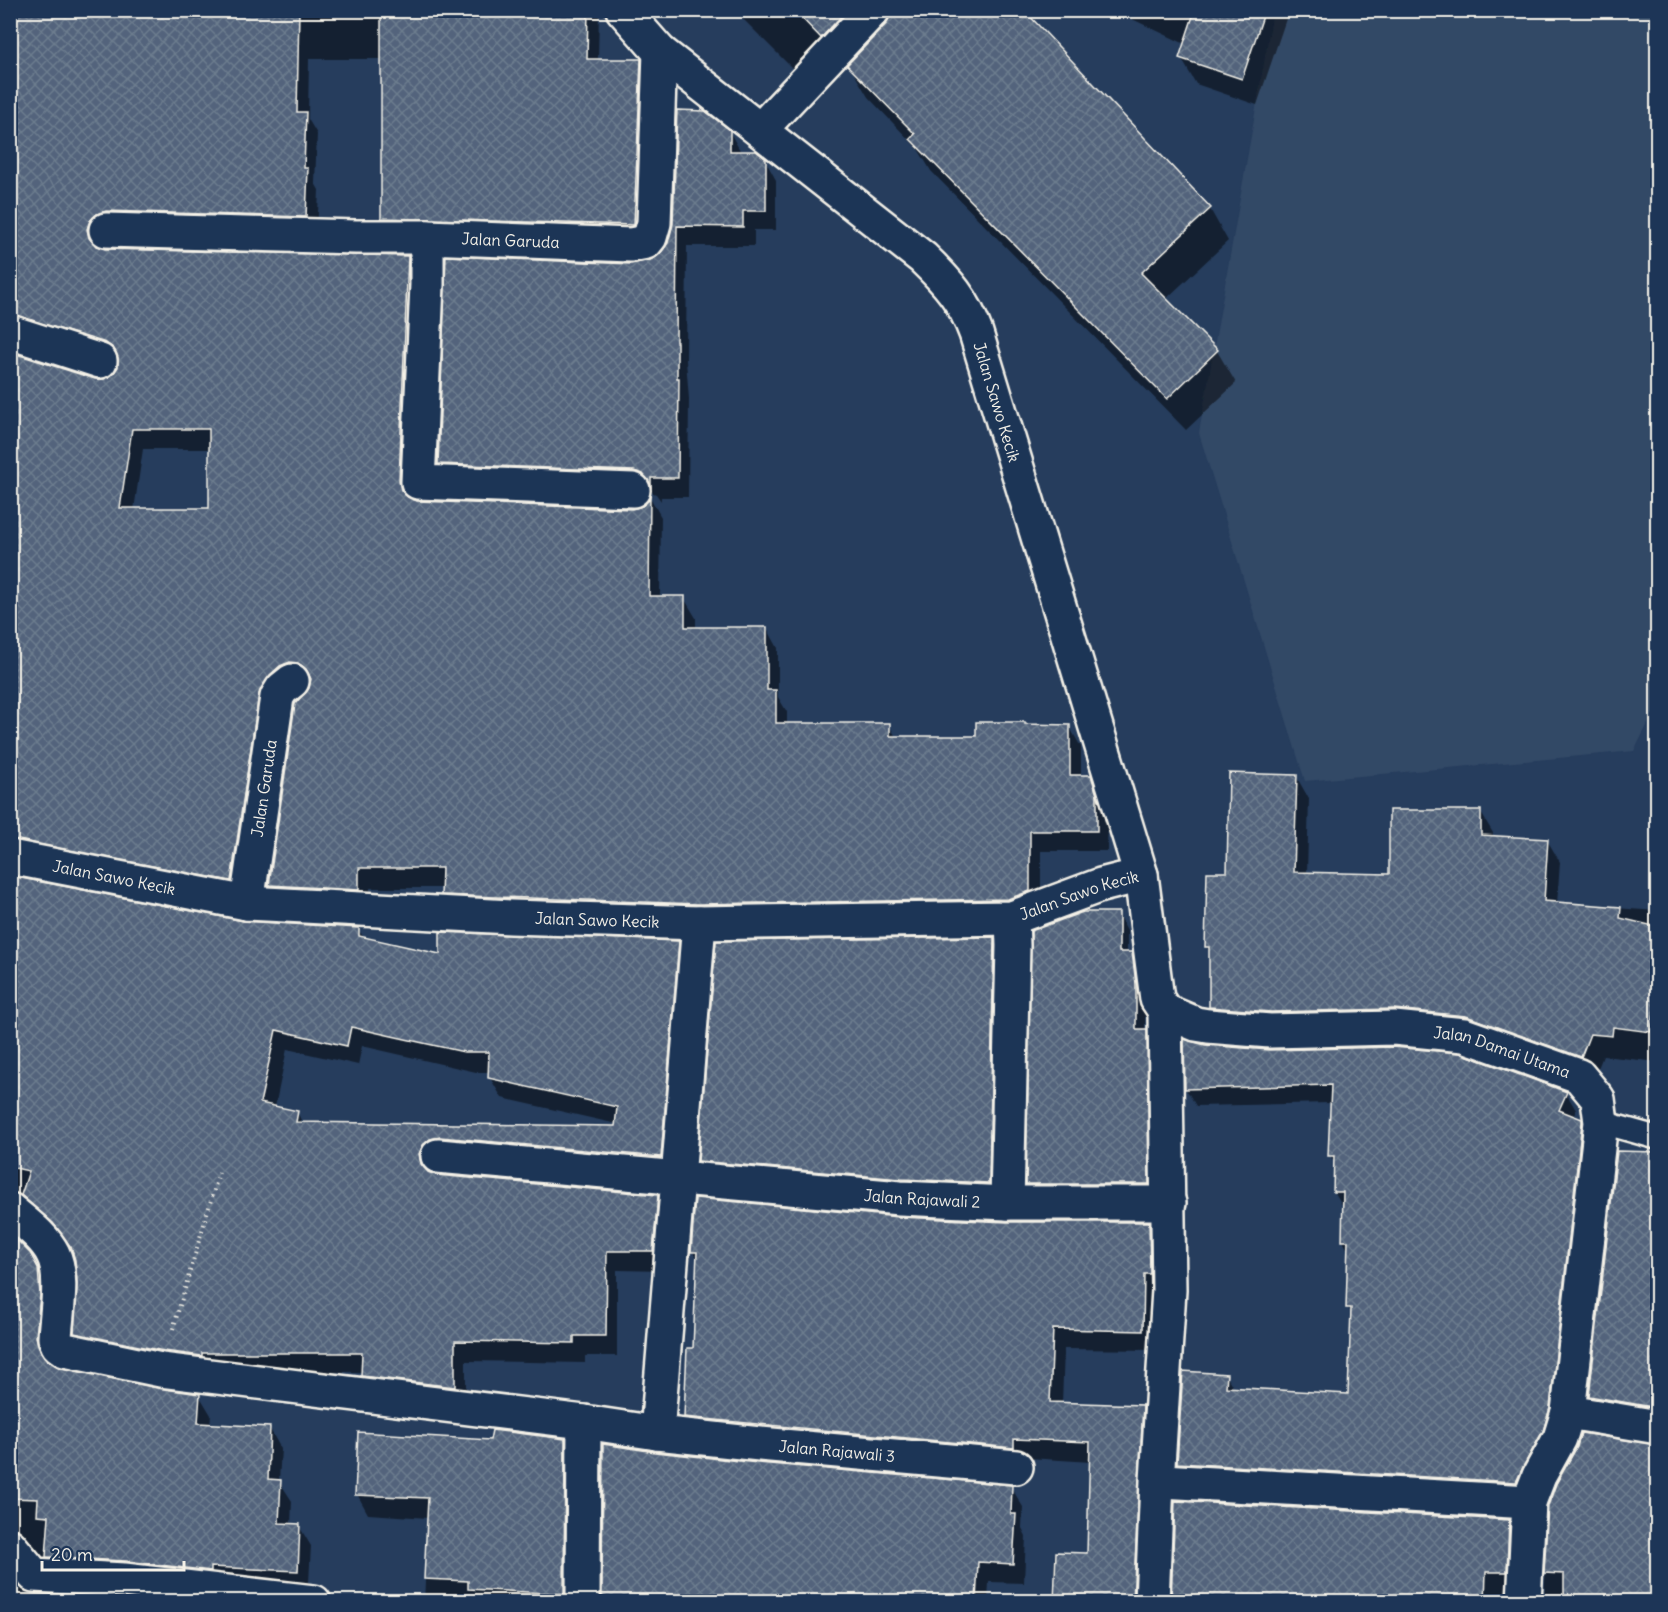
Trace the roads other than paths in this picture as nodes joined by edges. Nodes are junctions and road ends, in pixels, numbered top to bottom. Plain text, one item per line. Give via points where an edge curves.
1 (623, 10) edge
2 (873, 10) edge
3 (660, 52) junction
4 (760, 130) junction
5 (106, 230) dead end
6 (428, 237) junction
7 (10, 332) edge
8 (100, 361) dead end
9 (633, 490) dead end
10 (292, 681) dead end
11 (10, 857) edge
12 (1140, 875) junction
13 (247, 903) junction
14 (1012, 918) junction
15 (699, 923) junction
16 (1165, 1011) junction
17 (1601, 1122) junction
18 (1658, 1138) edge
19 (438, 1156) dead end
20 (677, 1178) junction
21 (1007, 1203) junction
22 (1169, 1203) junction
23 (10, 1210) edge
24 (1569, 1412) junction
25 (584, 1422) junction
26 (1658, 1427) edge
27 (657, 1433) junction
28 (1016, 1467) dead end
29 (1162, 1481) dead end
30 (1529, 1502) junction
31 (10, 1546) edge
32 (243, 1598) edge
33 (314, 1602) edge
34 (583, 1602) edge
35 (1152, 1602) edge
36 (1524, 1602) edge

1 - 3 street, Jalan Sawo Kecik
2 - 4 street
3 - 4 street, Jalan Sawo Kecik
3 - 6 street, Jalan Garuda via 654,223 646,242
4 - 12 street, Jalan Sawo Kecik via 923,258 962,301 976,333
5 - 6 street
6 - 9 street via 418,482
7 - 8 street
10 - 13 street, Jalan Garuda via 278,697
11 - 13 street, Jalan Sawo Kecik
12 - 14 street, Jalan Sawo Kecik
12 - 16 street via 1157,999
13 - 15 street, Jalan Sawo Kecik
14 - 15 street, Jalan Sawo Kecik
14 - 21 street
15 - 20 street
16 - 17 street, Jalan Damai Utama via 1196,1024 1270,1031 1394,1028 1464,1035 1580,1076 1598,1099
16 - 22 street
17 - 18 lane
17 - 24 street, Jalan Damai Utama
19 - 20 street, Jalan Rajawali 2
20 - 21 street, Jalan Rajawali 2 via 900,1198
20 - 27 street
21 - 22 street, Jalan Rajawali 2
22 - 35 street via 1169,1290
23 - 25 street, Jalan Rajawali 3 via 42,1239 58,1266 55,1338 65,1350 161,1370
24 - 26 street
24 - 30 street, Jalan Damai Utama
25 - 27 street, Jalan Rajawali 3
25 - 34 street
27 - 28 street, Jalan Rajawali 3
29 - 30 street
30 - 36 street, Jalan Damai Utama
31 - 32 street via 34,1575 124,1580
32 - 33 street

